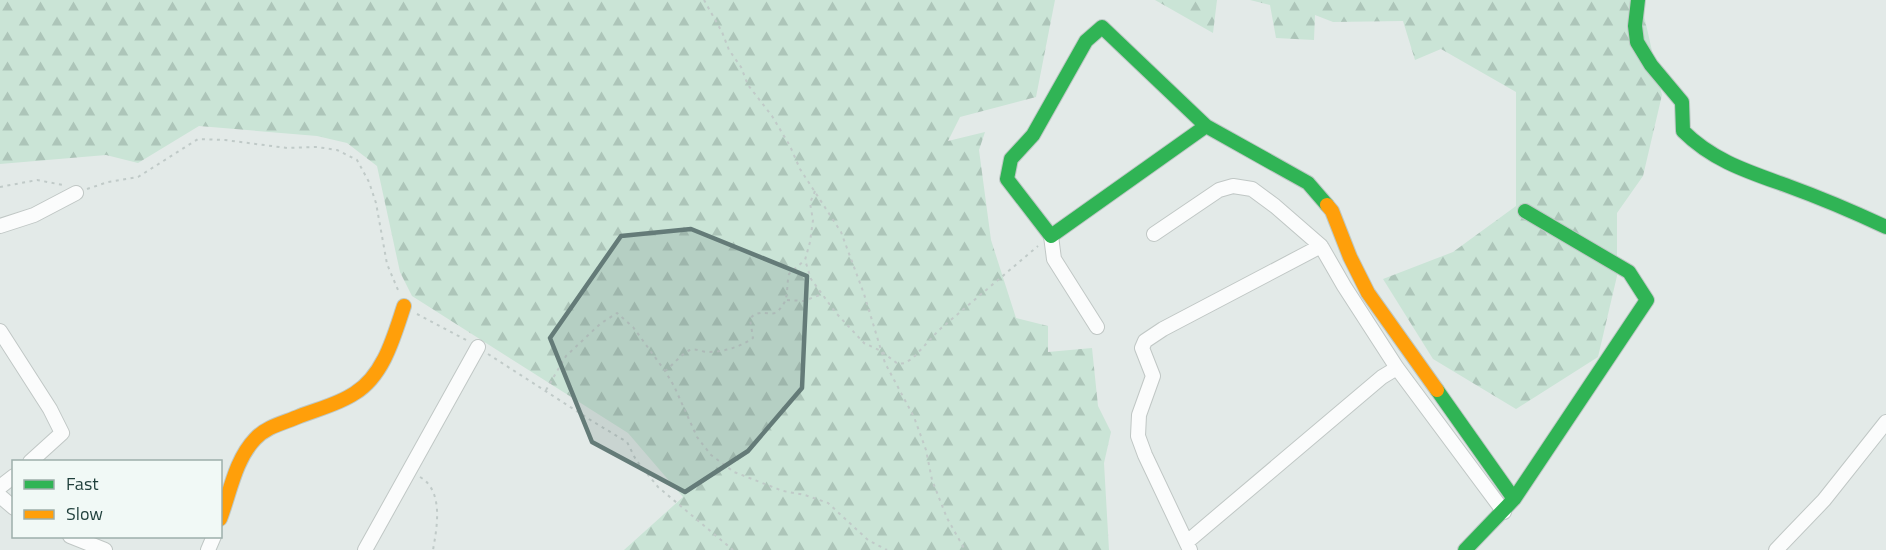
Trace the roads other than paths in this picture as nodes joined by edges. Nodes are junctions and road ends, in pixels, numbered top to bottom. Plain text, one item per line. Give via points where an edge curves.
1 (1638, 0) edge
2 (1206, 126) junction
3 (76, 193) road end
4 (1525, 211) dead end
5 (0, 226) edge
6 (1886, 227) edge
7 (1154, 234) dead end
8 (1052, 236) junction
9 (1321, 246) junction
10 (404, 306) dead end
11 (1097, 327) dead end
12 (0, 331) edge
13 (478, 347) dead end
14 (1397, 368) junction
15 (1886, 422) edge
16 (32, 460) edge
17 (12, 478) edge
18 (0, 487) edge
19 (0, 496) edge
20 (1514, 499) junction
21 (12, 506) edge
22 (1504, 512) junction
23 (222, 514) edge
24 (73, 538) edge
25 (1189, 546) edge
26 (105, 550) edge
27 (365, 550) edge
28 (1465, 550) edge
29 (1776, 550) edge

1 - 6 street via 1636,41 1682,102 1683,131 1695,145 1716,159
2 - 8 street
2 - 8 street via 1102,27 1086,41 1033,135 1011,159 1007,179
2 - 20 street via 1308,183 1332,211 1368,293
3 - 5 street via 34,215
4 - 20 street via 1629,272 1647,300
7 - 9 street via 1219,190 1233,186 1252,189
8 - 11 street via 1054,259
9 - 14 street
9 - 25 street via 1145,341 1142,348 1153,376 1139,415 1138,436
10 - 23 street via 372,379 357,393 264,431 253,441 243,456
12 - 16 street via 63,432
13 - 27 street
14 - 22 street
14 - 25 street
15 - 29 street via 1824,500
17 - 18 street
19 - 21 street
20 - 22 street
22 - 28 street
24 - 26 street

